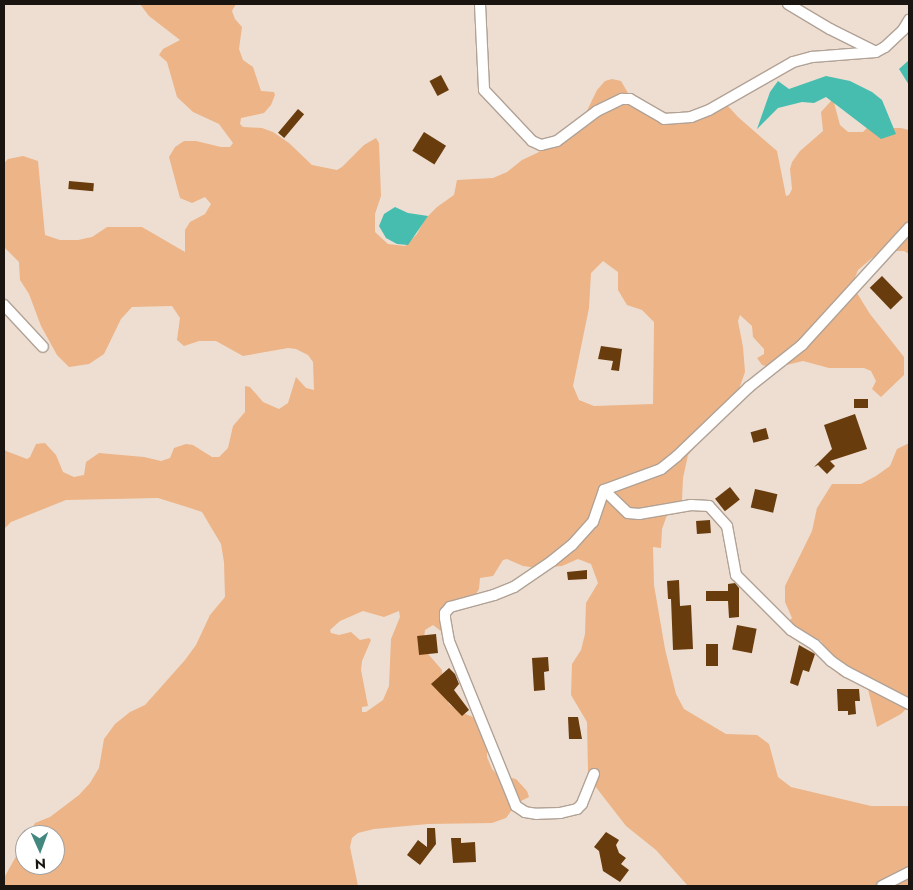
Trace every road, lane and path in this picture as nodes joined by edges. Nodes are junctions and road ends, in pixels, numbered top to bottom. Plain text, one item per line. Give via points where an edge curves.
1 (480, 4) edge
2 (788, 4) edge
3 (909, 20) edge
4 (876, 52) junction
5 (909, 228) edge
6 (4, 304) edge
7 (43, 347) dead end
8 (604, 490) junction
9 (909, 704) edge
10 (594, 774) dead end
11 (909, 872) edge
12 (882, 886) edge

1 - 4 street via 484,90 532,141 541,145 557,141 597,111 622,99 630,99 664,118 691,117 792,62 812,57
2 - 4 street
3 - 4 street via 903,30
5 - 8 street via 802,345 749,387 677,456 661,469
6 - 7 street
8 - 9 street via 628,513 691,505 709,506 727,526 736,575 791,630 847,672
8 - 10 street via 593,522 552,561 514,587 450,607 445,613 449,641 516,806 537,814 560,813 576,808 582,804
11 - 12 street

